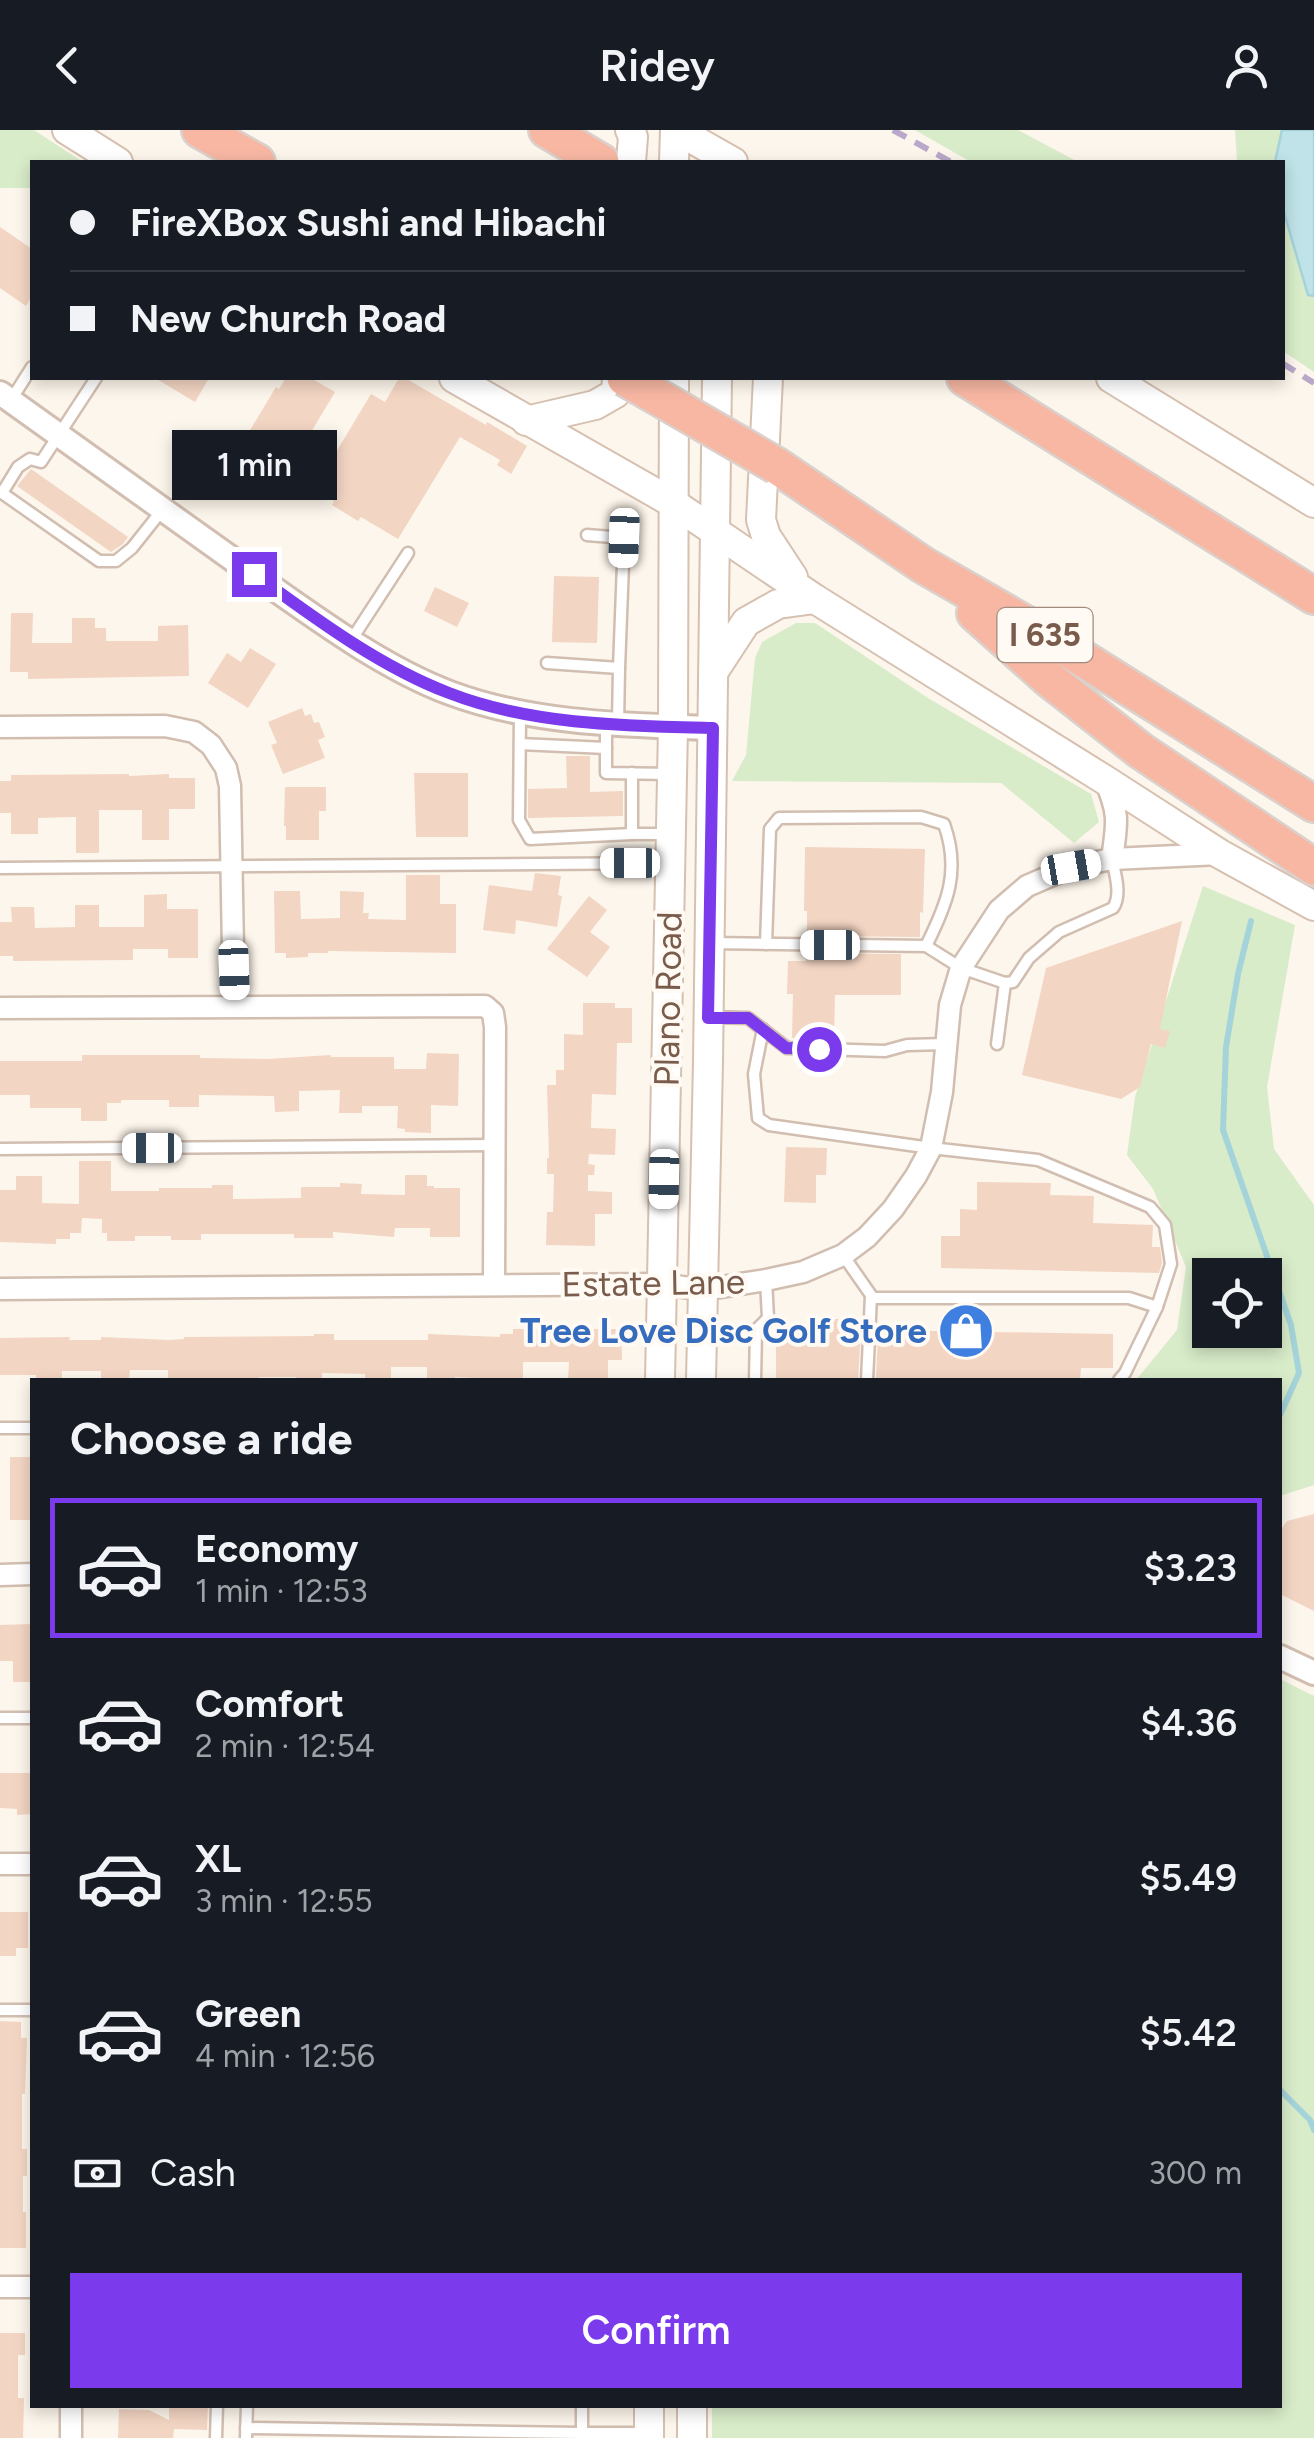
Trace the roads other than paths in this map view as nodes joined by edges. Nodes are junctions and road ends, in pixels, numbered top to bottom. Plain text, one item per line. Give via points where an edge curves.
1 (67, 130) edge
2 (200, 130) edge
3 (547, 130) edge
4 (630, 130) edge
5 (676, 130) edge
6 (722, 152) edge
7 (593, 158) edge
8 (115, 160) edge
9 (252, 160) edge
10 (631, 160) edge
11 (674, 160) edge
12 (30, 370) edge
13 (95, 380) edge
14 (457, 380) edge
15 (617, 380) edge
16 (628, 380) edge
17 (674, 380) edge
18 (716, 380) edge
19 (768, 380) edge
20 (968, 380) edge
21 (1114, 380) edge
22 (5, 397) edge
23 (526, 421) junction
24 (60, 436) junction
25 (1314, 502) edge
26 (673, 503) junction
27 (162, 509) junction
28 (715, 532) junction
29 (587, 535) dead end
30 (408, 554) dead end
31 (922, 566) junction
32 (808, 594) junction
33 (1314, 596) edge
34 (352, 640) junction
35 (548, 663) dead end
36 (620, 668) junction
37 (714, 672) junction
38 (520, 712) junction
39 (612, 724) junction
40 (0, 727) edge
41 (673, 727) junction
42 (713, 728) junction
43 (520, 744) junction
44 (606, 748) junction
45 (632, 773) junction
46 (672, 774) junction
47 (1105, 780) junction
48 (1314, 804) edge
49 (632, 834) junction
50 (671, 834) junction
51 (1220, 854) junction
52 (1112, 859) junction
53 (670, 863) junction
54 (231, 866) junction
55 (0, 868) edge
56 (1314, 868) edge
57 (1310, 904) edge
58 (709, 944) junction
59 (766, 944) junction
60 (926, 946) junction
61 (961, 968) junction
62 (1006, 983) junction
63 (668, 987) junction
64 (234, 1005) junction
65 (0, 1008) edge
66 (708, 1018) junction
67 (763, 1028) junction
68 (946, 1044) junction
69 (997, 1044) dead end
70 (708, 1062) junction
71 (494, 1146) junction
72 (0, 1148) edge
73 (931, 1148) junction
74 (842, 1255) junction
75 (766, 1280) junction
76 (494, 1284) junction
77 (663, 1284) junction
78 (0, 1290) edge
79 (702, 1290) junction
80 (871, 1296) junction
81 (1157, 1307) junction
82 (660, 1378) edge
83 (701, 1378) edge
84 (755, 1378) edge
85 (867, 1378) edge
86 (1121, 1378) edge
87 (0, 1428) edge
88 (30, 1428) edge
89 (30, 1574) edge
90 (0, 1575) edge
91 (1282, 1658) edge
92 (1314, 1674) edge
93 (0, 1718) edge
94 (30, 1718) edge
95 (0, 1864) edge
96 (30, 1864) edge
97 (0, 2010) edge
98 (30, 2010) edge
99 (0, 2287) edge
100 (30, 2288) edge
101 (72, 2408) edge
102 (217, 2408) edge
103 (582, 2408) edge
104 (692, 2408) edge
105 (649, 2425) edge
106 (246, 2433) edge
107 (582, 2433) junction
108 (385, 2434) edge
109 (497, 2434) edge
110 (614, 2436) edge
111 (71, 2438) edge
112 (216, 2438) edge
113 (692, 2438) edge

1 - 8 main road
2 - 9 highway
3 - 7 highway
4 - 10 main road
5 - 6 main road
5 - 11 main road
12 - 22 lane
13 - 24 lane
14 - 23 main road
15 - 23 main road via 616,393 596,405
16 - 31 highway, I 635, bridge via 777,466
17 - 26 main road, Plano Road
18 - 28 main road, Plano Road
19 - 32 main road via 761,520
20 - 33 highway
21 - 25 main road
22 - 24 street
23 - 26 main road
24 - 27 street
24 - 27 lane via 41,462 30,458 18,467 2,493 99,561 116,561 132,548
26 - 28 main road
26 - 41 main road, Plano Road
27 - 34 street
28 - 32 main road
28 - 37 main road, Plano Road
29 - 36 lane via 624,538
30 - 34 lane
31 - 48 highway, I 635
31 - 56 highway via 1141,751
32 - 37 main road via 746,622
32 - 47 main road
34 - 38 street via 449,693
35 - 36 lane
36 - 39 lane
37 - 42 main road, Plano Road
38 - 39 street
38 - 43 lane
39 - 41 street
39 - 44 lane
40 - 54 street via 166,726 194,732 226,768
41 - 42 street
41 - 46 main road, Plano Road
42 - 58 main road, Plano Road
43 - 44 lane
43 - 49 lane via 518,820 530,839
44 - 45 lane via 606,773
45 - 46 lane
45 - 49 lane
46 - 50 main road, Plano Road
47 - 51 main road
47 - 52 street via 1117,819
49 - 50 lane
50 - 53 main road, Plano Road
51 - 52 street, Estate Lane
51 - 57 main road
52 - 61 street, Estate Lane via 1026,886 998,910
52 - 62 lane via 1118,895 1113,908 1059,932
53 - 54 lane
53 - 63 main road, Plano Road
54 - 55 lane
54 - 64 street
58 - 59 lane
58 - 66 main road, Plano Road
59 - 60 lane
59 - 60 lane via 770,828 780,818 920,817 944,824 951,842 950,891
60 - 61 lane
61 - 62 lane
61 - 68 street, Estate Lane
62 - 69 lane
63 - 70 main road via 683,1000 692,1055
63 - 77 main road, Plano Road
64 - 65 street
64 - 71 street via 486,1006 495,1027
66 - 67 lane via 748,1018
66 - 70 main road, Plano Road
67 - 68 lane via 786,1048 885,1051
67 - 73 lane via 754,1074 758,1118 769,1125
68 - 73 street, Estate Lane
70 - 79 main road, Plano Road
71 - 72 lane
71 - 76 street
73 - 74 street, Estate Lane via 894,1209
73 - 81 lane via 1038,1160 1150,1208 1164,1225 1171,1264
74 - 75 street, Estate Lane
74 - 80 lane
75 - 79 street, Estate Lane
75 - 84 lane via 768,1318 756,1330
76 - 77 street, Estate Lane
76 - 78 street, Estate Lane
77 - 79 street, Estate Lane
77 - 82 main road, Plano Road
79 - 83 main road, Plano Road
80 - 81 lane via 1129,1298
80 - 85 lane
81 - 86 lane
87 - 88 lane
89 - 90 street
91 - 92 street
93 - 94 lane
95 - 96 street
97 - 98 lane
99 - 100 street
101 - 111 street
102 - 112 lane
103 - 107 lane
104 - 113 main road
105 - 110 lane
106 - 108 lane
107 - 109 lane
107 - 110 lane
108 - 109 lane

